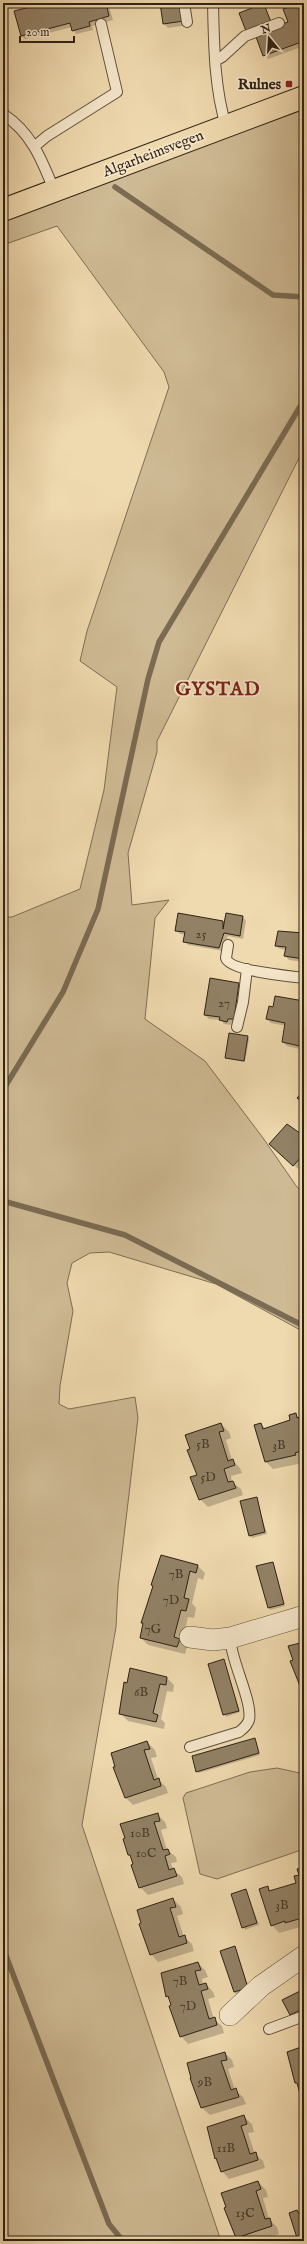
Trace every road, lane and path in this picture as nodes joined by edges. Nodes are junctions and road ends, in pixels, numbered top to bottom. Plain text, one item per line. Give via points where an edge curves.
1 (184, 3) edge
2 (212, 3) edge
3 (187, 22) dead end
4 (279, 23) dead end
5 (101, 24) dead end
6 (215, 61) junction
7 (304, 97) edge
8 (3, 114) edge
9 (226, 126) junction
10 (35, 146) junction
11 (54, 190) junction
12 (3, 210) edge
13 (228, 946) dead end
14 (247, 969) junction
15 (304, 978) edge
16 (237, 1027) dead end
17 (304, 1616) edge
18 (190, 1637) dead end
19 (230, 1638) junction
20 (190, 1747) dead end
21 (304, 1956) edge
22 (230, 2015) dead end
23 (304, 2016) edge
24 (269, 2029) dead end

1 - 3 lane
2 - 6 lane
4 - 6 lane via 245,36
5 - 10 lane via 116,92
6 - 9 lane via 220,105
7 - 9 main road, Algarheimsvegen
8 - 10 lane via 24,132
9 - 11 main road, Algarheimsvegen
10 - 11 lane
11 - 12 main road, Algarheimsvegen
13 - 14 lane via 227,962
14 - 15 lane
14 - 16 lane
17 - 19 street
18 - 19 street via 213,1640
19 - 20 lane via 230,1652 249,1708 249,1720 246,1727 239,1732
21 - 22 street via 261,1986
23 - 24 lane

